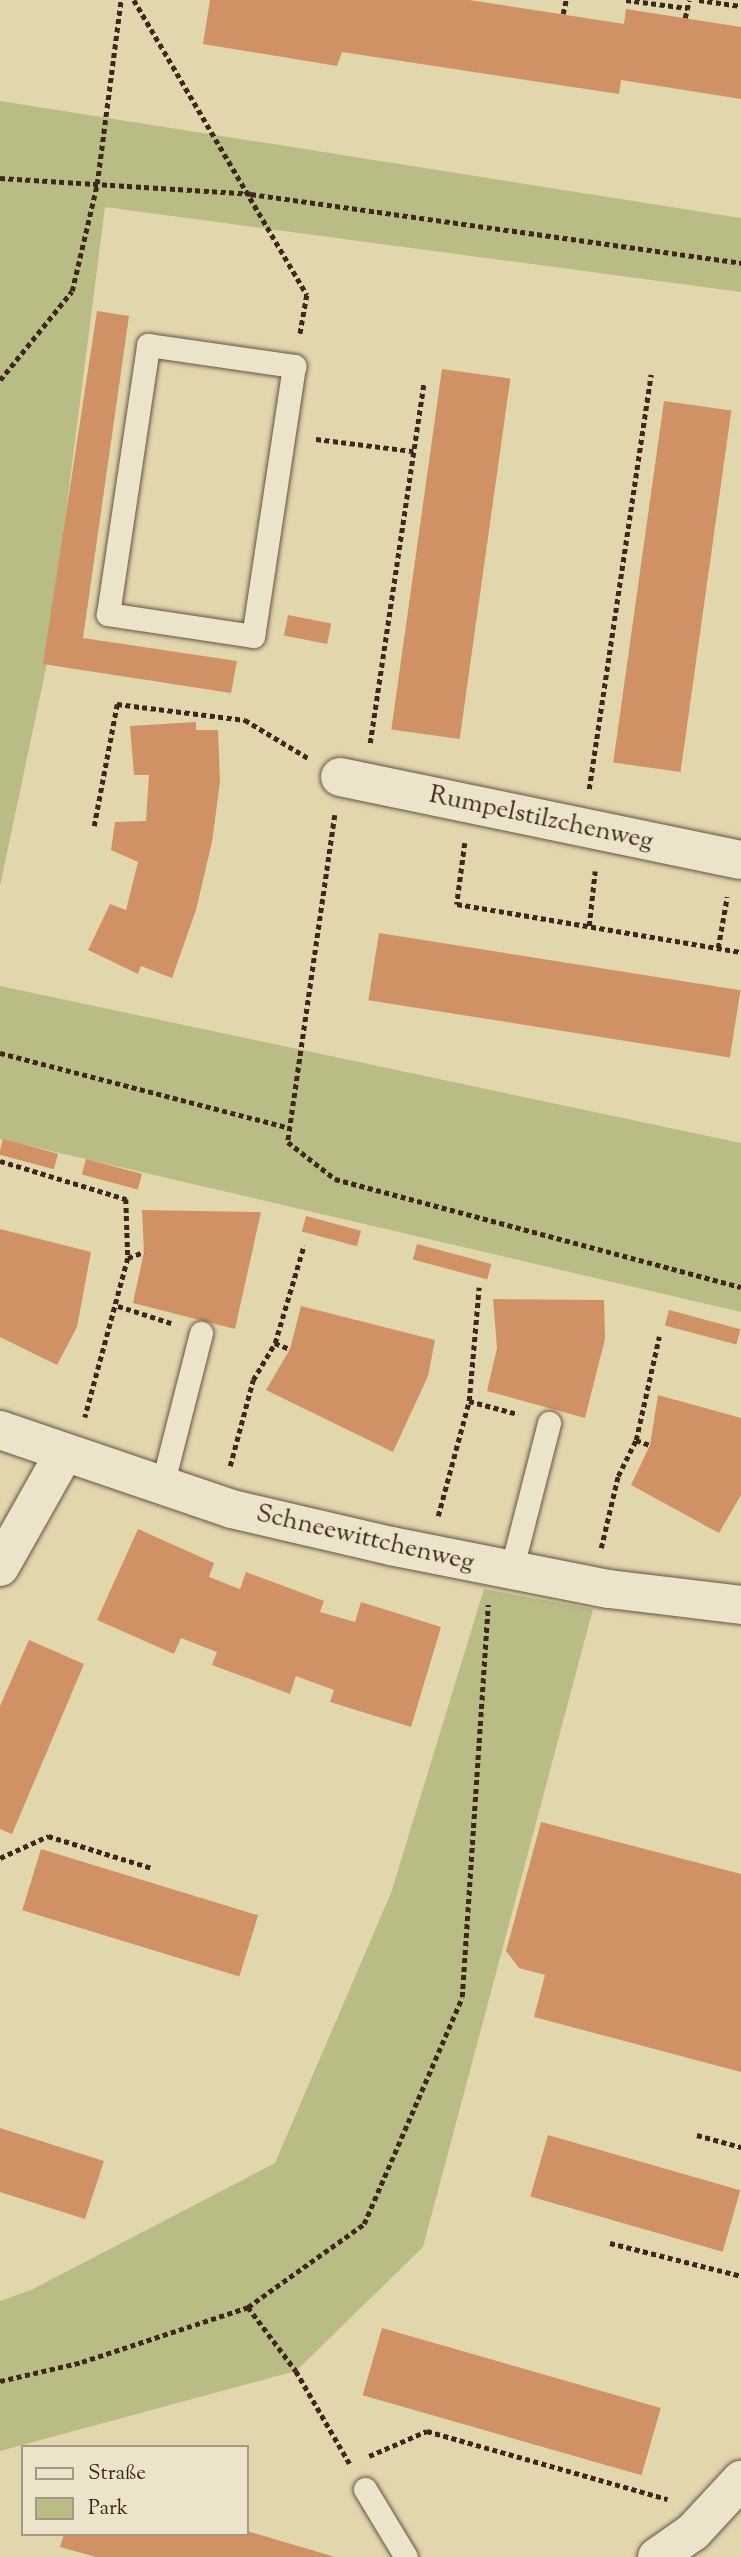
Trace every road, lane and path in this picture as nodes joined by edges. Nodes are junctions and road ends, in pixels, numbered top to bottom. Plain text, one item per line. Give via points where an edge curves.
1 (121, 0) edge
2 (134, 0) edge
3 (566, 0) edge
4 (626, 0) edge
5 (689, 0) edge
6 (699, 0) edge
7 (741, 6) edge
8 (687, 8) junction
9 (563, 14) dead end
10 (685, 18) dead end
11 (0, 178) edge
12 (97, 184) junction
13 (251, 194) junction
14 (741, 263) edge
15 (294, 366) junction
16 (651, 375) dead end
17 (0, 380) edge
18 (424, 383) dead end
19 (283, 435) junction
20 (414, 451) junction
21 (352, 779) junction
22 (470, 804) junction
23 (94, 826) dead end
24 (591, 829) junction
25 (737, 860) edge
26 (589, 926) junction
27 (718, 948) junction
28 (741, 952) edge
29 (0, 1053) edge
30 (290, 1128) junction
31 (0, 1161) edge
32 (304, 1245) dead end
33 (144, 1252) dead end
34 (128, 1258) junction
35 (478, 1287) dead end
36 (741, 1287) edge
37 (118, 1306) junction
38 (201, 1333) joint
39 (659, 1337) dead end
40 (275, 1343) junction
41 (290, 1349) dead end
42 (469, 1401) junction
43 (549, 1423) joint
44 (0, 1430) edge
45 (636, 1440) junction
46 (650, 1445) dead end
47 (68, 1456) junction
48 (162, 1486) junction
49 (220, 1504) junction
50 (428, 1554) junction
51 (0, 1567) edge
52 (500, 1570) junction
53 (593, 1586) junction
54 (741, 1605) edge
55 (0, 1858) edge
56 (152, 1868) dead end
57 (697, 2135) dead end
58 (741, 2147) edge
59 (610, 2243) dead end
60 (741, 2276) edge
61 (248, 2307) junction
62 (0, 2381) edge
63 (741, 2480) edge
64 (365, 2489) junction
65 (712, 2512) junction
66 (406, 2557) edge
67 (657, 2557) edge

1 - 12 path
2 - 13 path
3 - 9 path
4 - 8 path
5 - 8 path
6 - 7 path
8 - 10 path
11 - 12 path
12 - 13 path
12 - 17 path via 72,291
13 - 14 path
13 - 15 path via 307,295
15 - 19 lane
15 - 19 lane via 148,345 108,614 253,636
16 - 24 path
18 - 20 path
19 - 20 path
20 - 21 path
21 - 22 street, Rumpelstilzchenweg
21 - 23 path via 245,720 117,704
21 - 30 path
22 - 24 street, Rumpelstilzchenweg
22 - 26 path via 457,904
24 - 25 street, Rumpelstilzchenweg
24 - 26 path
25 - 27 path
26 - 27 path
27 - 28 path
29 - 30 path
30 - 36 path via 288,1142 335,1179
31 - 34 path via 126,1199
32 - 40 path
33 - 34 path
34 - 37 path
35 - 42 path
37 - 38 path
37 - 47 path
38 - 48 lane
39 - 45 path
40 - 41 path
40 - 49 path via 253,1380
42 - 43 path
42 - 50 path
43 - 52 lane
44 - 47 street, Schneewittchenweg
45 - 46 path
45 - 53 path via 618,1476
47 - 48 street, Schneewittchenweg
47 - 51 street
48 - 49 street, Schneewittchenweg
49 - 50 street, Schneewittchenweg
50 - 52 street, Schneewittchenweg
52 - 53 street, Schneewittchenweg
52 - 61 path via 462,1997 364,2224
53 - 54 street, Schneewittchenweg
55 - 56 path via 48,1836
57 - 58 path
59 - 60 path
61 - 62 path via 82,2362
61 - 64 path via 296,2371
63 - 65 street
64 - 65 path via 364,2459 427,2431
64 - 66 lane
65 - 67 street

